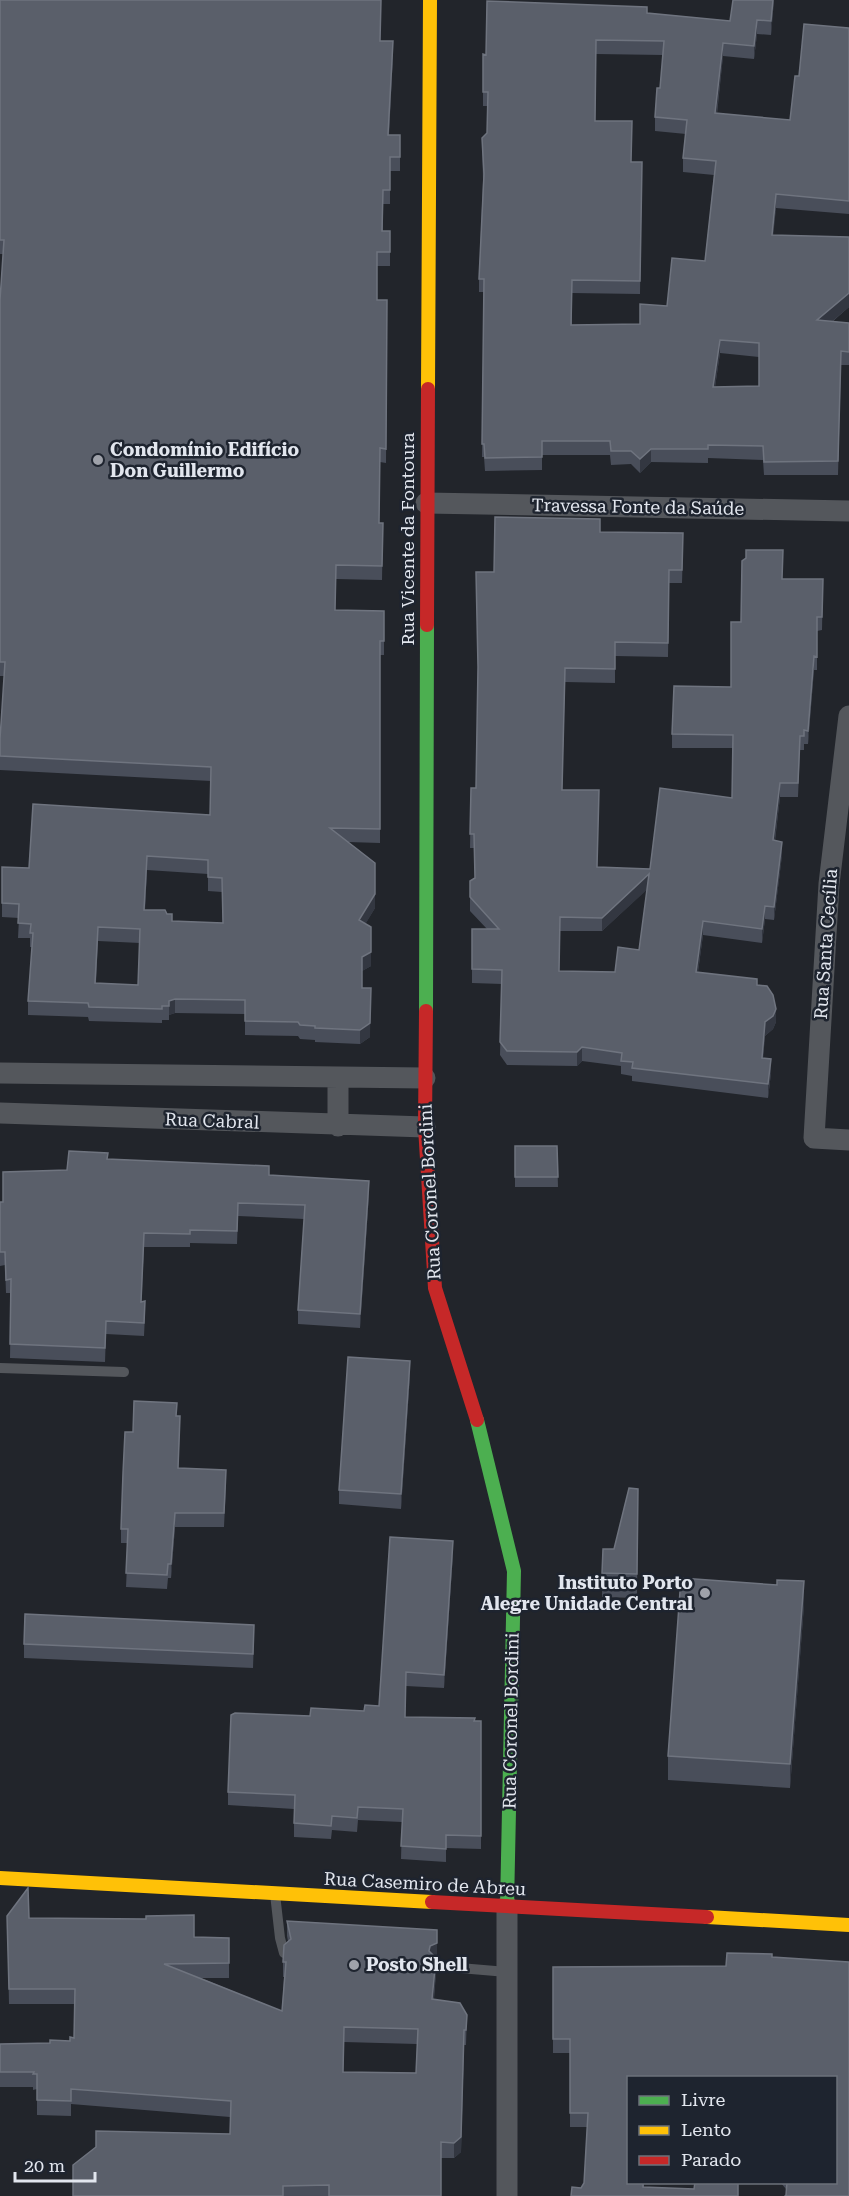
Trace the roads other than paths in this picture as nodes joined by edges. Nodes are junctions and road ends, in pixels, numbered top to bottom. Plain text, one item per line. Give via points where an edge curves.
1 (430, 0) edge
2 (426, 502) junction
3 (849, 511) edge
4 (849, 716) edge
5 (0, 1073) edge
6 (338, 1078) junction
7 (424, 1078) junction
8 (0, 1113) edge
9 (338, 1126) junction
10 (425, 1127) junction
11 (849, 1140) edge
12 (0, 1368) edge
13 (124, 1372) dead end
14 (0, 1878) edge
15 (275, 1893) junction
16 (507, 1906) junction
17 (849, 1925) edge
18 (284, 1953) edge
19 (436, 1966) edge
20 (507, 1972) junction
21 (507, 2196) edge

1 - 2 street, Rua Vicente da Fontoura
2 - 3 street, Travessa Fonte da Saúde
2 - 7 street, Rua Vicente da Fontoura
4 - 11 street, Rua Santa Cecília via 829,884 814,1138
5 - 6 street
6 - 7 street
6 - 9 street
7 - 10 street, Rua Coronel Bordini
8 - 9 street, Rua Cabral
9 - 10 street, Rua Cabral
10 - 16 street, Rua Coronel Bordini via 435,1288 477,1419 514,1571
12 - 13 lane
14 - 15 street, Rua Casemiro de Abreu
15 - 16 street, Rua Casemiro de Abreu
15 - 18 lane
16 - 17 street, Rua Casemiro de Abreu
16 - 20 street, Rua Coronel Bordini
19 - 20 lane
20 - 21 street, Rua Coronel Bordini

